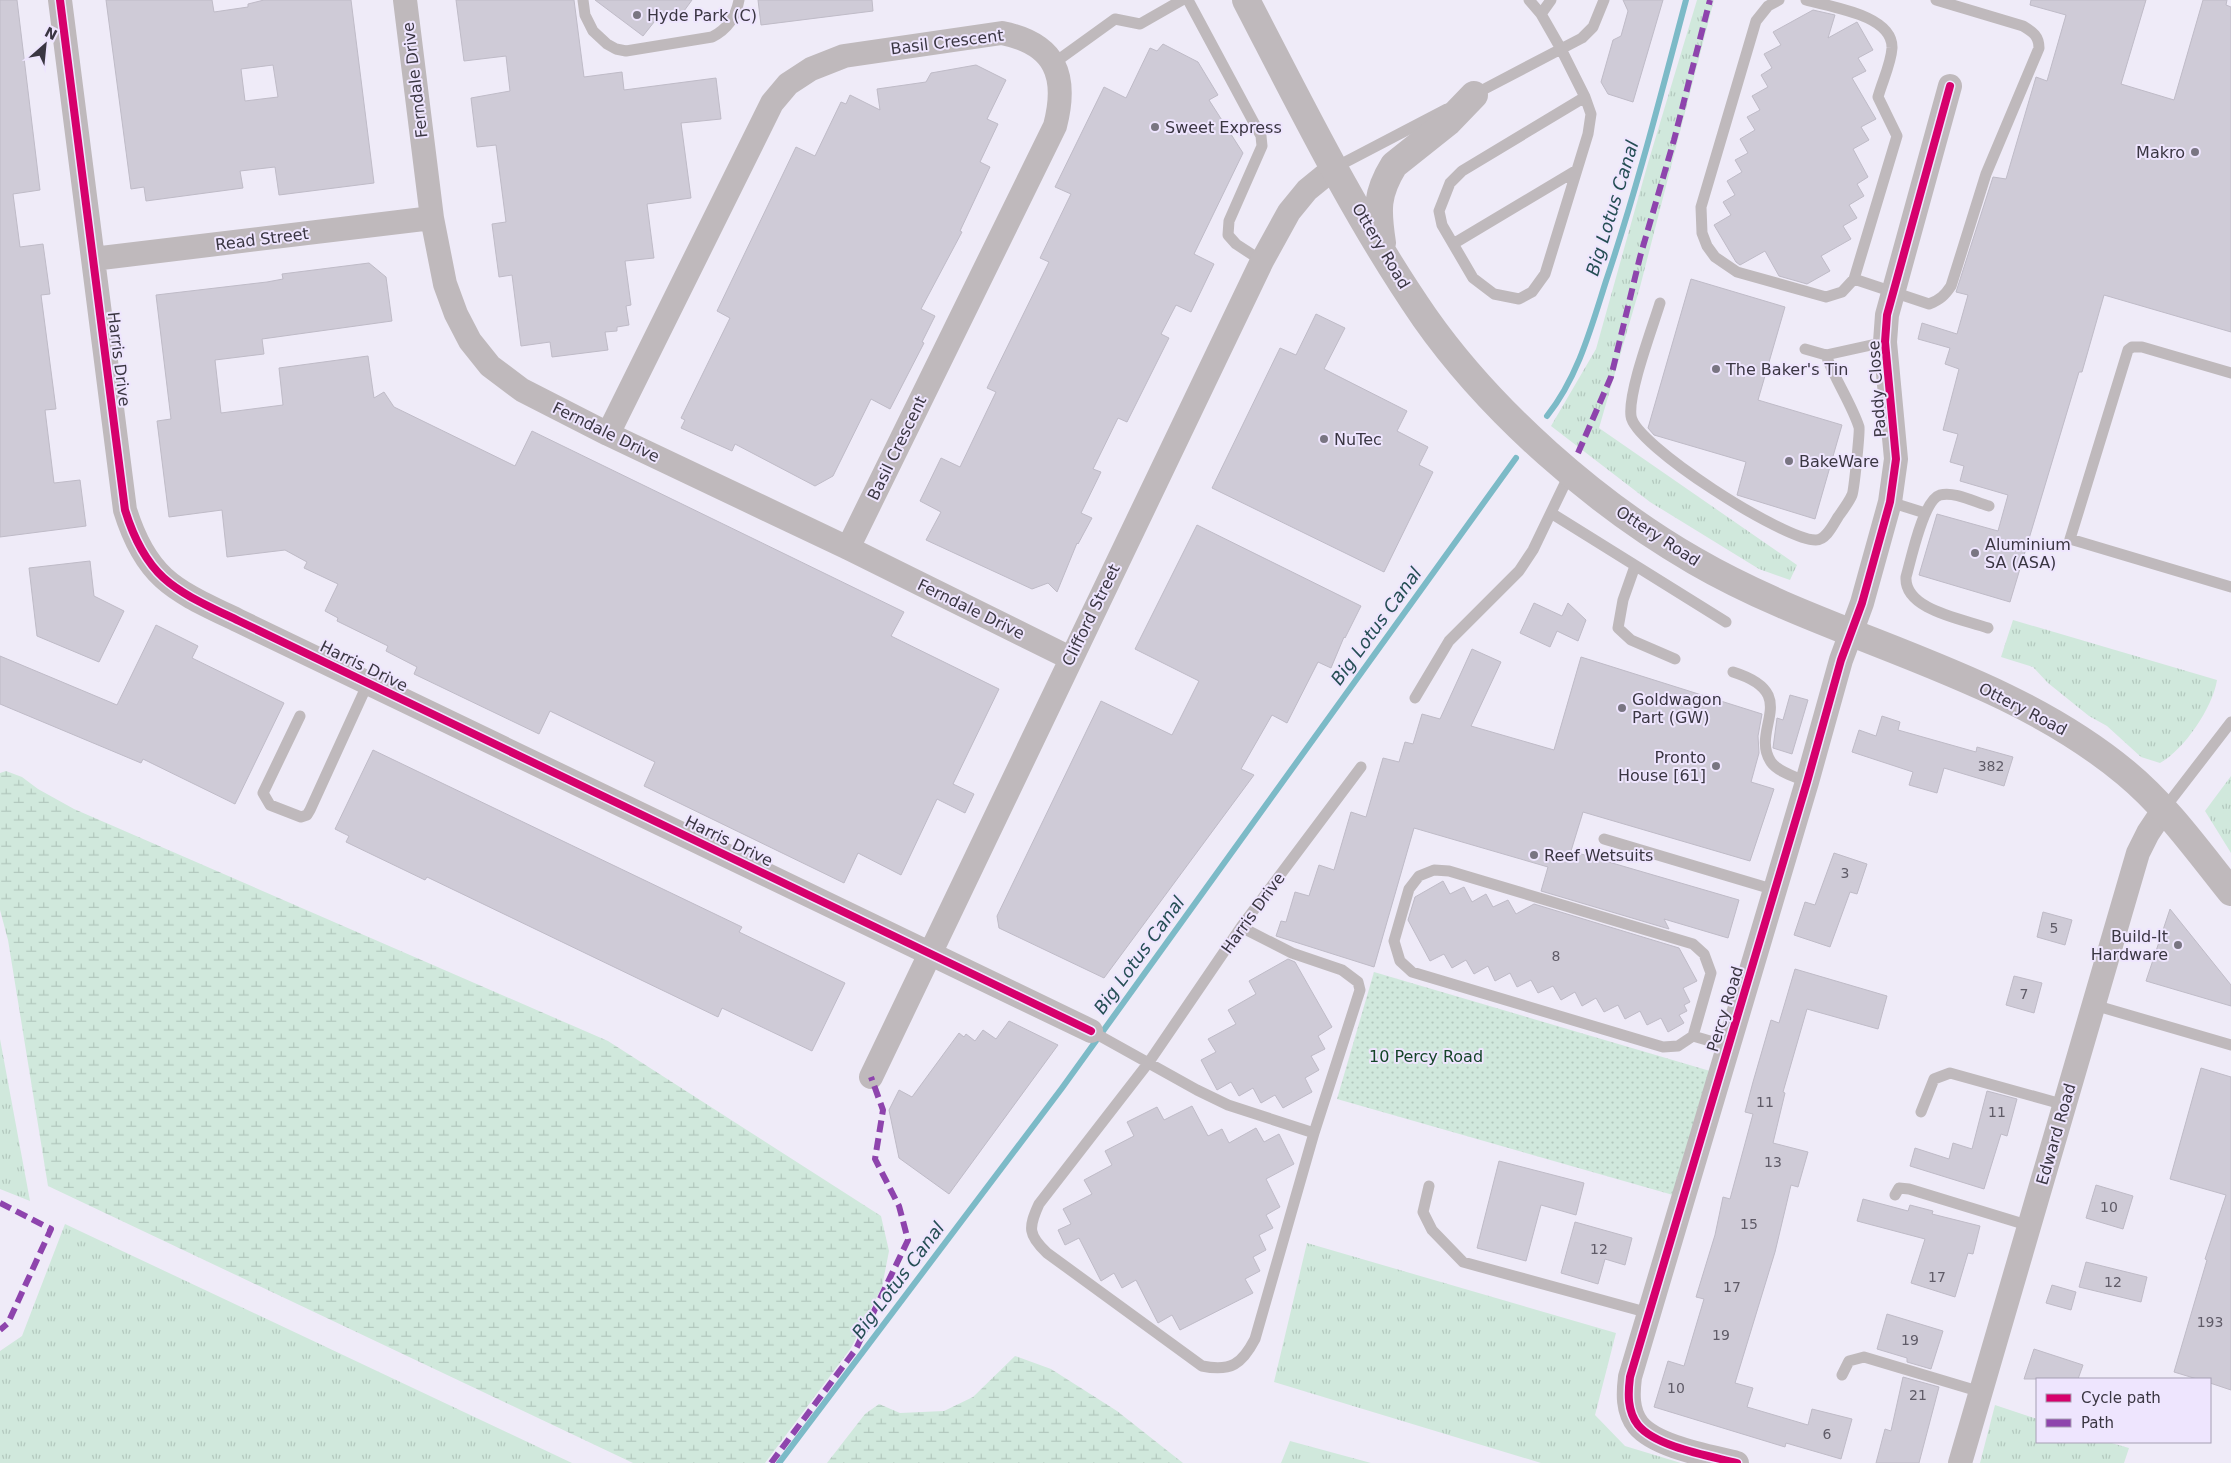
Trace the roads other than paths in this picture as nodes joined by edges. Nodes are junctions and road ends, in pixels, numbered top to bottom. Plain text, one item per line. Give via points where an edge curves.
1 (60, 0) edge
2 (405, 0) edge
3 (583, 0) edge
4 (739, 0) edge
5 (1182, 0) edge
6 (1188, 0) edge
7 (1246, 0) edge
8 (1529, 0) edge
9 (1551, 0) edge
10 (1604, 0) edge
11 (1779, 0) edge
12 (1806, 0) edge
13 (1936, 0) edge
14 (1541, 14) junction
15 (1561, 49) junction
16 (1054, 63) junction
17 (1950, 86) dead end
18 (1474, 95) junction
19 (1585, 97) junction
20 (1334, 168) junction
21 (1576, 170) junction
22 (432, 218) junction
23 (1453, 244) junction
24 (1384, 254) junction
25 (93, 259) junction
26 (1262, 261) junction
27 (1854, 279) junction
28 (1892, 292) junction
29 (1660, 303) dead end
30 (1886, 342) junction
31 (1805, 349) dead end
32 (1826, 355) junction
33 (2231, 373) edge
34 (608, 434) junction
35 (1571, 471) junction
36 (1890, 502) junction
37 (1989, 506) dead end
38 (1551, 513) junction
39 (1925, 513) junction
40 (848, 548) junction
41 (1635, 566) junction
42 (2231, 587) edge
43 (1726, 622) dead end
44 (1988, 628) dead end
45 (1852, 632) junction
46 (1070, 658) junction
47 (1675, 659) dead end
48 (1733, 672) dead end
49 (368, 684) junction
50 (1415, 698) dead end
51 (300, 716) dead end
52 (2231, 722) edge
53 (1360, 767) dead end
54 (1807, 782) junction
55 (2164, 809) junction
56 (1604, 839) dead end
57 (1775, 890) junction
58 (2231, 892) edge
59 (1241, 926) junction
60 (929, 953) junction
61 (2094, 1005) junction
62 (1091, 1031) joint
63 (1693, 1036) junction
64 (2231, 1045) edge
65 (1727, 1046) junction
66 (1149, 1062) junction
67 (871, 1078) dead end
68 (2065, 1105) junction
69 (1921, 1112) dead end
70 (1314, 1133) junction
71 (1429, 1186) dead end
72 (1895, 1195) dead end
73 (2030, 1226) junction
74 (1649, 1313) junction
75 (1842, 1375) dead end
76 (1981, 1392) junction
77 (1737, 1463) edge
78 (1960, 1463) edge

1 - 25 street, Harris Drive
2 - 22 street, Ferndale Drive
3 - 4 lane via 585,15 593,31 607,44 626,51 712,37 733,19
5 - 16 lane via 1140,24 1115,19
6 - 26 lane via 1261,136 1262,146 1229,221 1228,235
7 - 20 street, Ottery Road
8 - 14 lane
9 - 14 lane
10 - 15 lane via 1593,27 1582,38
11 - 27 lane via 1768,6 1756,21 1701,207 1702,233 1715,257 1737,272 1826,297 1842,292
12 - 27 lane via 1871,19 1885,29 1891,42 1892,50 1878,97 1897,136
13 - 28 lane via 2023,26 2039,40 2039,48 1986,174 1951,286 1937,301 1929,304
14 - 15 lane
15 - 18 lane
15 - 19 lane
16 - 34 street, Basil Crescent via 1040,47 1024,37 1002,33 844,56 811,69 788,84 772,103
16 - 40 street, Basil Crescent via 1060,83 1055,126
17 - 28 street, Paddy Close
18 - 20 lane
18 - 24 street via 1448,122 1399,160 1388,174 1378,204
19 - 21 lane via 1591,114
19 - 23 lane via 1462,171 1450,184 1440,211 1442,226
20 - 24 street, Ottery Road
20 - 26 street, Clifford Street via 1307,190 1289,212
21 - 23 lane
21 - 23 lane via 1545,274 1532,292 1519,299 1494,294 1473,278
22 - 25 street, Read Street
22 - 34 street, Ferndale Drive via 445,284 456,314 470,341 490,366 522,390
24 - 35 street, Ottery Road via 1446,345 1523,430
25 - 49 street, Harris Drive via 125,510 139,548 151,567 172,586 200,602
26 - 46 street, Clifford Street
27 - 28 lane
28 - 30 street, Paddy Close
29 - 32 lane via 1632,396 1634,427 1664,454 1729,501 1768,522 1818,541 1825,536 1853,493 1860,429
30 - 32 lane
30 - 36 street, Paddy Close via 1896,459
31 - 32 lane
33 - 42 lane via 2142,347 2128,350 2070,539
34 - 40 street, Ferndale Drive
35 - 38 lane
35 - 45 street, Ottery Road via 1605,501 1692,560 1736,584
36 - 39 lane
36 - 45 street, Paddy Close
37 - 39 lane via 1941,495 1930,502
38 - 41 lane
38 - 50 lane via 1534,550 1519,571 1449,641
39 - 44 lane via 1906,587 1911,596 1928,608
40 - 46 street, Ferndale Drive
41 - 43 lane
41 - 47 lane via 1623,600 1618,628 1631,640
45 - 54 street, Percy Road
45 - 55 street, Ottery Road via 2035,711 2128,774
46 - 60 street, Clifford Street
48 - 54 lane via 1761,685 1769,697 1771,710 1767,748 1772,764
49 - 51 lane via 310,810 301,818 270,805 263,793
49 - 60 street, Harris Drive
52 - 55 lane
53 - 59 lane, Harris Drive
54 - 57 street, Percy Road
55 - 58 street, Ottery Road
55 - 61 street, Edward Road via 2138,853
56 - 57 lane
57 - 65 street, Percy Road
59 - 66 lane, Harris Drive
59 - 70 lane via 1292,953 1342,970 1358,982 1360,990
60 - 62 street, Harris Drive
60 - 67 street, Clifford Street
61 - 64 lane
61 - 68 street, Edward Road
62 - 66 lane, Harris Drive
63 - 63 lane via 1678,1046 1663,1047 1412,972 1400,962 1394,941 1410,889 1426,872 1442,870 1693,944 1704,954 1711,973
63 - 65 lane
65 - 74 street, Percy Road
66 - 70 lane, Harris Drive via 1228,1105
66 - 70 lane, Harris Drive via 1039,1204 1030,1230 1035,1242 1047,1253 1202,1366 1218,1370 1234,1365 1247,1354 1255,1339
68 - 69 lane via 1950,1073 1934,1079
68 - 73 street, Edward Road
71 - 74 lane via 1423,1212 1432,1230 1464,1262
72 - 73 lane via 1899,1188 1909,1189
73 - 76 street, Edward Road
74 - 77 street, Percy Road via 1630,1377 1628,1395 1638,1424 1650,1436 1674,1446
75 - 76 lane via 1849,1361 1864,1357
76 - 78 street, Edward Road

